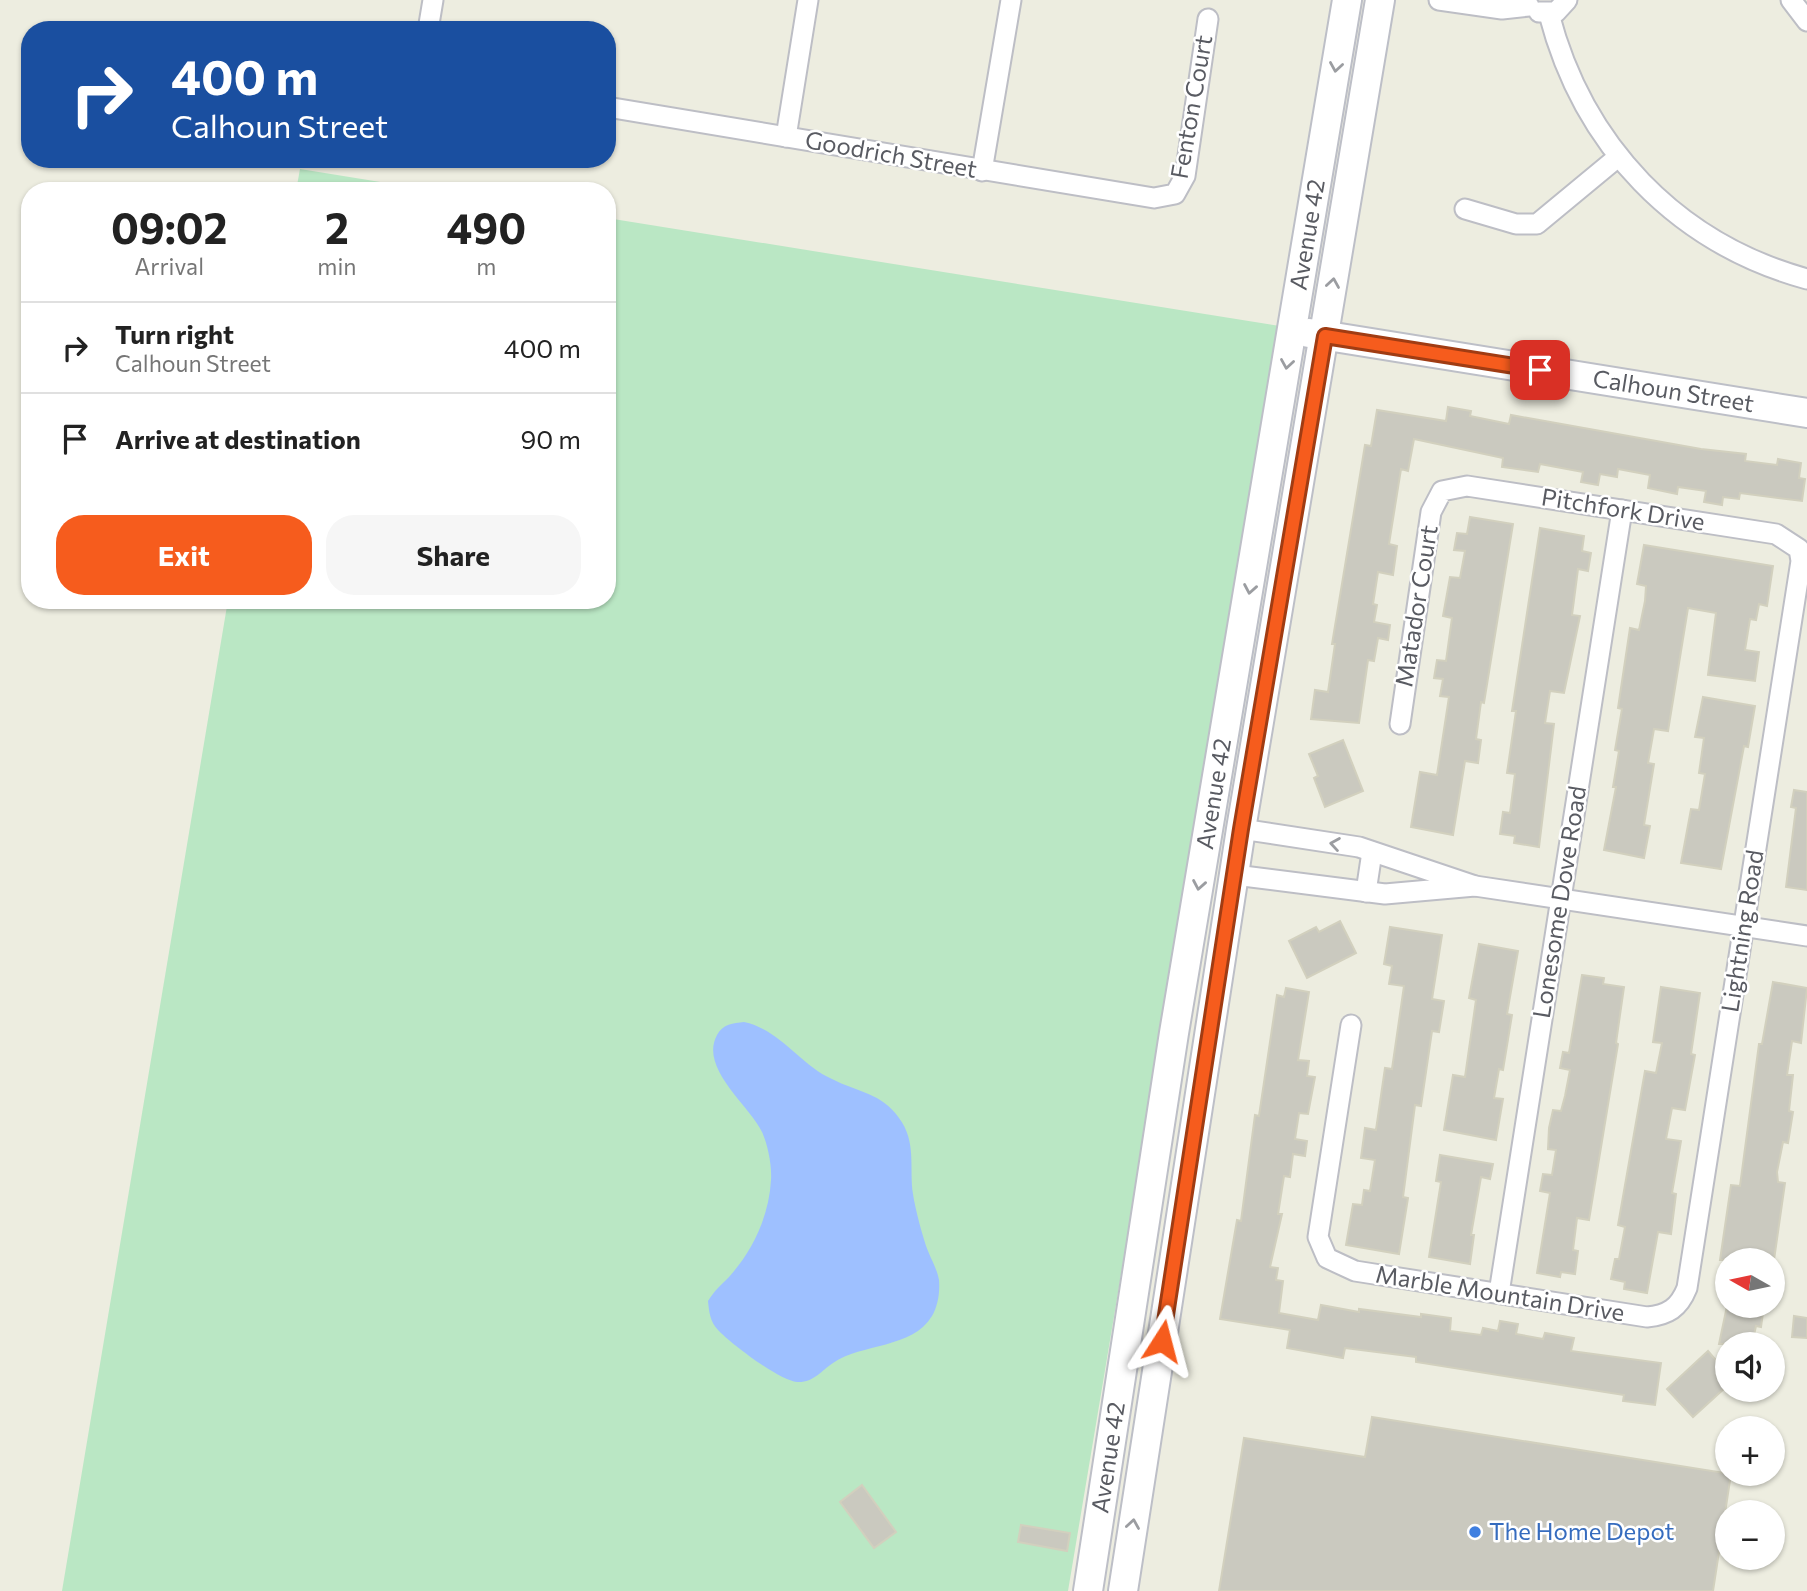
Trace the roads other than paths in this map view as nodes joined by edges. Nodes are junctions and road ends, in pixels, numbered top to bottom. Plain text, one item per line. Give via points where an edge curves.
1 (433, 0) edge
2 (808, 0) edge
3 (1011, 0) edge
4 (1347, 0) edge
5 (1380, 0) edge
6 (1567, 0) edge
7 (1791, 0) edge
8 (1452, 1) edge
9 (1527, 3) edge
10 (1549, 14) junction
11 (1208, 19) dead end
12 (430, 21) edge
13 (1807, 21) edge
14 (616, 109) edge
15 (786, 137) junction
16 (1618, 157) junction
17 (982, 171) junction
18 (1175, 194) joint
19 (1465, 209) dead end
20 (1807, 279) edge
21 (1293, 330) junction
22 (1325, 336) junction
23 (1807, 413) edge
24 (1442, 491) joint
25 (1622, 510) junction
26 (1799, 549) joint
27 (1233, 686) junction
28 (1399, 724) dead end
29 (1241, 829) junction
30 (1372, 852) junction
31 (1235, 875) junction
32 (1475, 886) junction
33 (1366, 892) junction
34 (1561, 897) junction
35 (1744, 926) junction
36 (1807, 936) edge
37 (1351, 1025) dead end
38 (1499, 1293) junction
39 (1675, 1309) joint
40 (1088, 1591) edge
41 (1123, 1591) edge

1 - 12 street
2 - 15 street
3 - 17 street
4 -> 21 street, Avenue 42
22 -> 5 street, Avenue 42
6 - 10 street
7 - 13 street
8 - 9 street via 1502,9
9 - 10 street via 1535,11
10 - 16 street via 1563,60 1589,116
11 - 18 street, Fenton Court via 1187,163
14 - 15 street, Goodrich Street
15 - 17 street, Goodrich Street
16 - 19 street via 1537,224 1516,224
16 - 20 street via 1695,229 1734,253
17 - 18 street, Goodrich Street via 1131,197
21 - 22 street, Calhoun Street
21 -> 27 street, Avenue 42
22 - 23 street, Calhoun Street
22 - 29 street, Avenue 42
24 - 25 street, Pitchfork Drive via 1468,486
24 - 28 street, Matador Court via 1432,512
25 - 26 street, Pitchfork Drive via 1776,534
25 - 34 street, Lonesome Dove Road
26 - 35 street, Lightning Road via 1801,561
27 - 31 street via 1240,739 1220,864
27 -> 40 street, Avenue 42
30 -> 29 street
29 - 31 street, Avenue 42
30 - 32 street
30 - 33 street
31 - 33 street
41 -> 31 street, Avenue 42
32 - 33 street
32 - 34 street
34 - 35 street
34 - 38 street, Lonesome Dove Road
35 - 36 street
35 - 39 street, Lightning Road via 1687,1288
37 - 38 street, Marble Mountain Drive via 1318,1237 1327,1258 1355,1271
38 - 39 street, Marble Mountain Drive via 1647,1317

